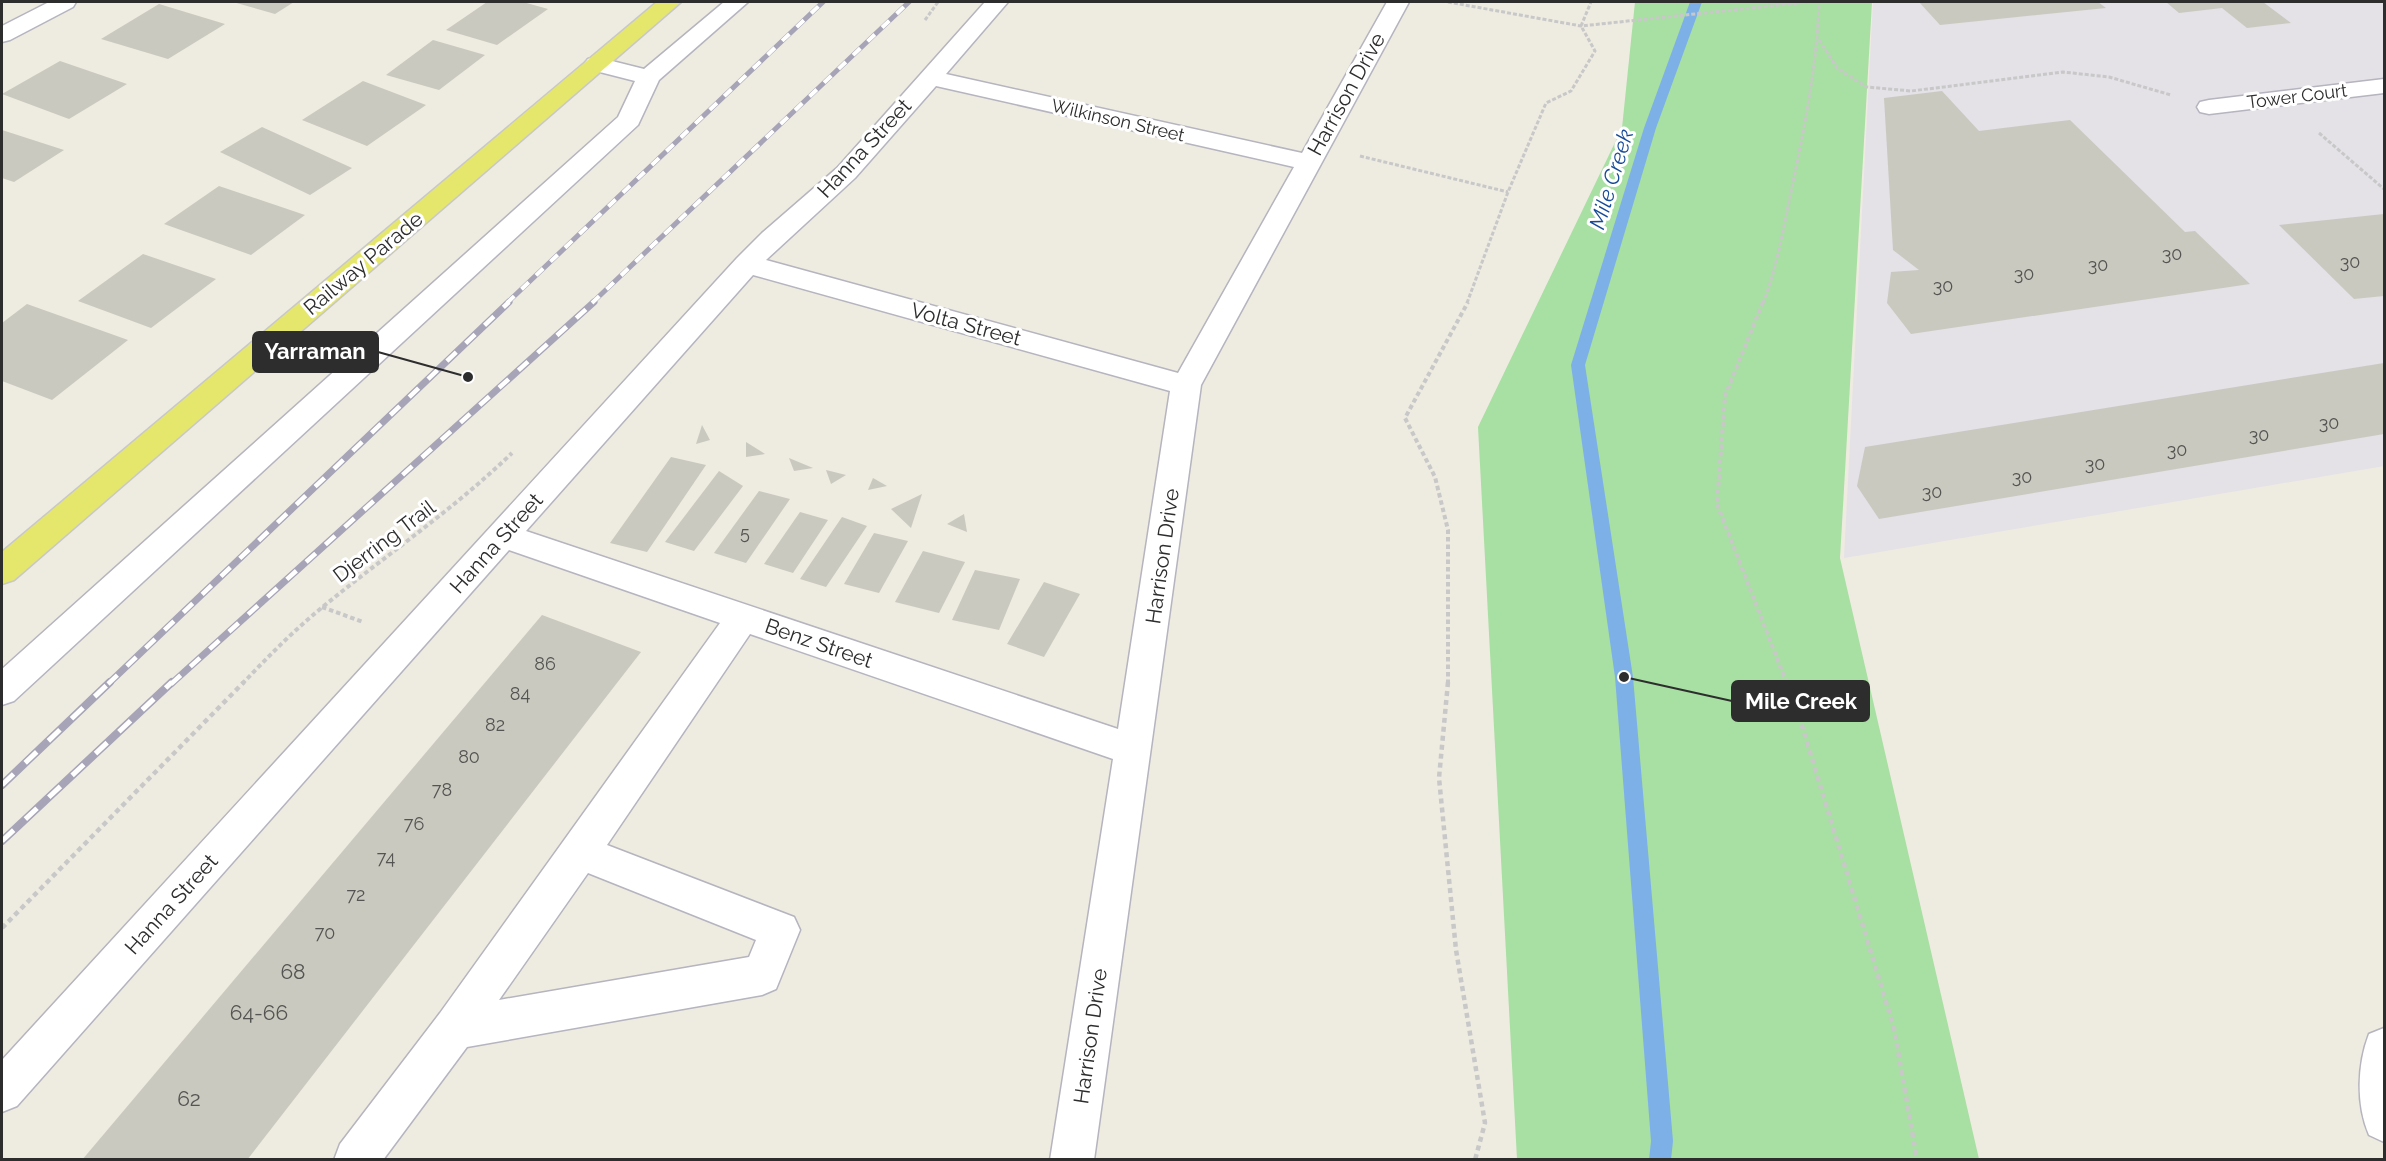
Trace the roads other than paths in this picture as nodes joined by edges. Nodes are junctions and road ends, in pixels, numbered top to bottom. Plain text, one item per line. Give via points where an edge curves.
1 (65, 2) edge
2 (670, 2) edge
3 (737, 2) edge
4 (997, 2) edge
5 (1398, 2) edge
6 (2, 35) edge
7 (597, 64) junction
8 (649, 77) junction
9 (929, 77) junction
10 (2385, 86) edge
11 (2209, 107) road end
12 (1313, 154) junction
13 (747, 264) junction
14 (1186, 385) junction
15 (504, 536) junction
16 (2, 571) edge
17 (743, 617) junction
18 (2, 690) edge
19 (1134, 750) junction
20 (580, 852) junction
21 (455, 1028) junction
22 (2385, 1049) edge
23 (2, 1091) edge
24 (2385, 1120) edge
25 (356, 1160) edge
26 (1072, 1160) edge

1 - 6 street
2 - 7 main road, Railway Parade
3 - 8 street
4 - 9 street, Hanna Street
5 - 12 street, Harrison Drive
7 - 8 street
7 - 16 main road, Railway Parade
8 - 18 street via 629,120
9 - 12 street, Wilkinson Street
9 - 13 street, Hanna Street via 846,173
10 - 11 street, Tower Court
12 - 14 street, Harrison Drive
13 - 14 street, Volta Street
13 - 15 street, Hanna Street
14 - 19 street, Harrison Drive
15 - 17 street, Benz Street
15 - 23 street, Hanna Street
17 - 19 street, Benz Street
17 - 20 street
19 - 26 street, Harrison Drive
20 - 21 street
20 - 21 street via 780,930 762,975
21 - 25 street
22 - 24 street via 2381,1084

